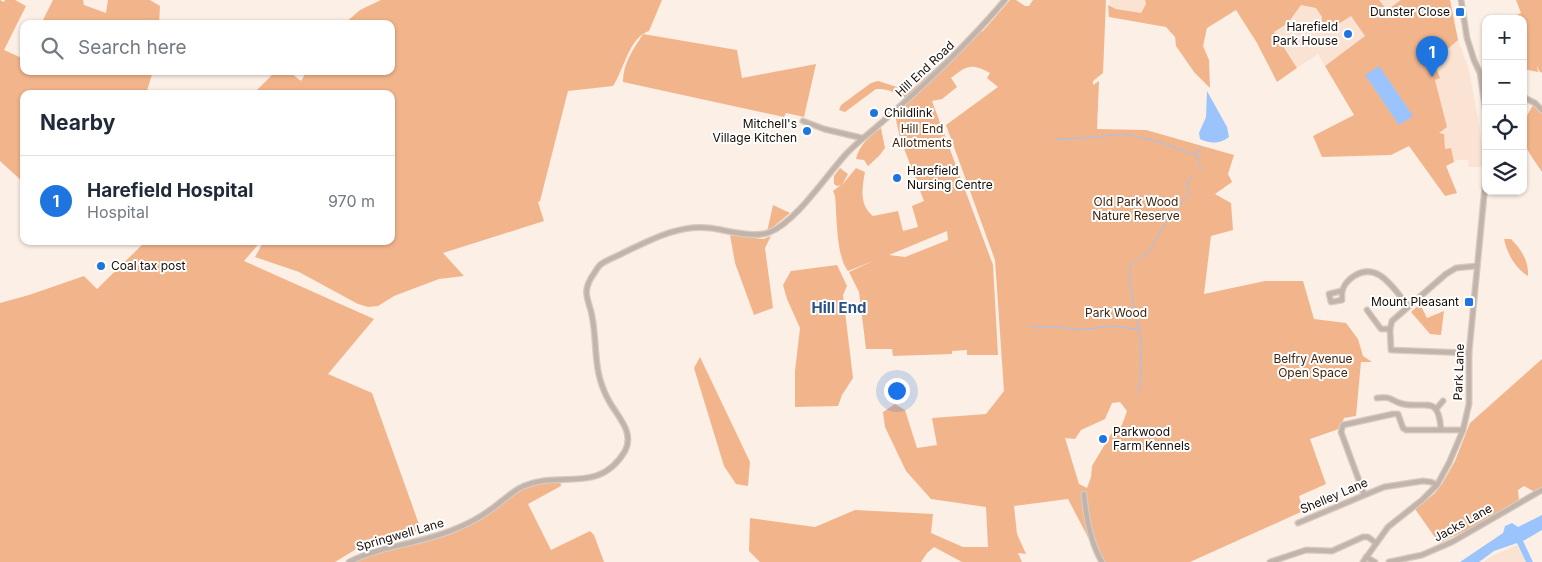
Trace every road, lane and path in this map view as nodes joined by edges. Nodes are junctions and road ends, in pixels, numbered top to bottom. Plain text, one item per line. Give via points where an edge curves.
1 (1005, 0) edge
2 (1461, 0) edge
3 (1482, 83) edge
4 (1527, 99) edge
5 (1542, 110) edge
6 (803, 121) dead end
7 (862, 138) junction
8 (1484, 195) edge
9 (770, 232) joint
10 (1477, 266) junction
11 (1342, 291) dead end
12 (1408, 306) junction
13 (1367, 310) dead end
14 (1390, 330) junction
15 (1469, 353) junction
16 (1377, 398) dead end
17 (1443, 401) dead end
18 (1436, 409) junction
19 (1441, 429) junction
20 (1463, 430) junction
21 (1437, 485) junction
22 (1542, 490) edge
23 (1084, 494) dead end
24 (1364, 494) junction
25 (1298, 523) dead end
26 (1376, 542) junction
27 (1365, 560) edge
28 (349, 562) edge
29 (1102, 562) edge
30 (1270, 562) edge
31 (1374, 562) edge
32 (1389, 562) edge

1 - 7 street, Hill End Road via 977,33 890,116
2 - 3 street via 1467,38
4 - 5 street
6 - 7 street
7 - 9 street, Hill End Road via 806,203
8 - 10 street, Park Lane
9 - 28 street, Springwell Lane via 753,234 696,227 681,229 612,259 592,276 586,288 586,298 592,316 595,359 608,400 628,433 626,449 611,468 592,478 543,480 526,485 472,522 434,538 367,554
10 - 12 street via 1456,268
10 - 15 street, Park Lane
11 - 12 street via 1354,276 1364,272 1375,273 1386,279
12 - 14 street via 1392,321
13 - 14 street via 1381,329
14 - 15 street via 1391,350
15 - 20 street, Park Lane via 1469,404
16 - 18 street via 1391,398 1403,404 1430,404
17 - 18 street
18 - 19 street
19 - 20 street
19 - 24 street via 1406,430 1398,414 1343,425 1341,432
20 - 21 street, Park Lane
21 - 24 street, Shelley Lane via 1423,481 1384,487
21 - 26 street, Park Lane via 1388,526
22 - 32 street, Jacks Lane via 1452,542 1422,555
23 - 29 street via 1087,522
24 - 25 street, Shelley Lane
26 - 27 street, Park Lane
26 - 30 street via 1363,537 1332,551 1306,550
27 - 31 street

